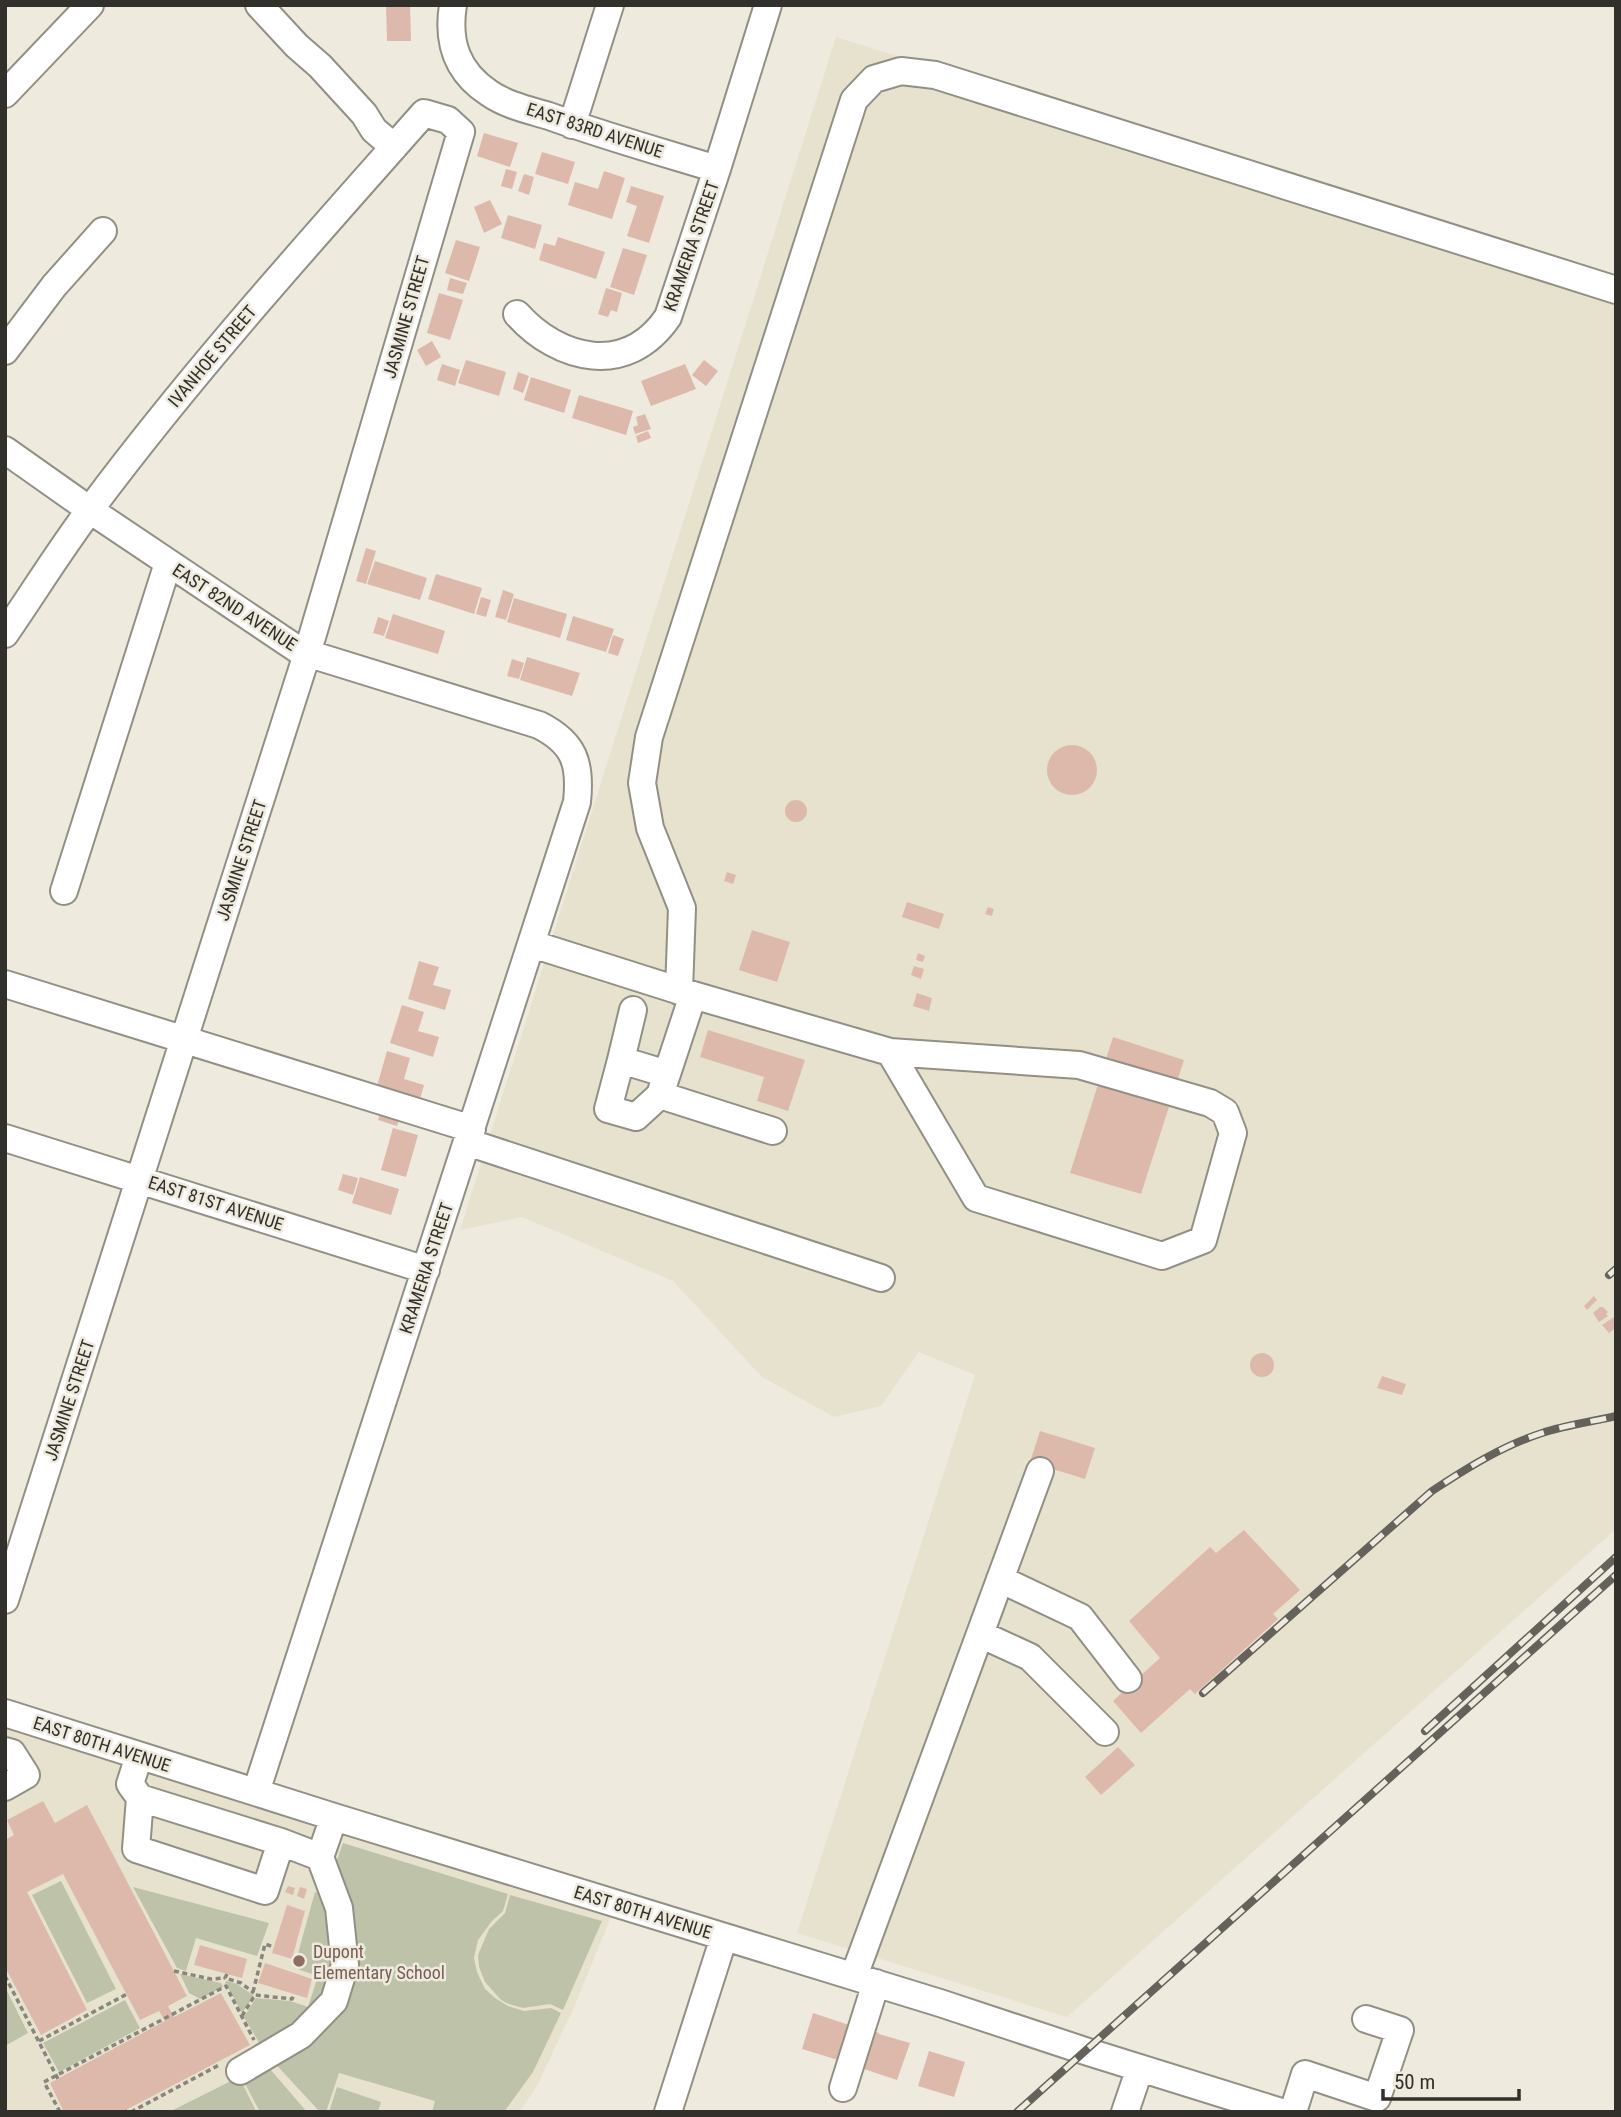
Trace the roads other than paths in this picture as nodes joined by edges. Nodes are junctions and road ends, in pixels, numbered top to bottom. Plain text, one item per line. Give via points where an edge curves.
1 (90, 5) edge
2 (258, 5) edge
3 (453, 5) edge
4 (610, 5) edge
5 (768, 5) edge
6 (5, 94) edge
7 (448, 120) joint
8 (572, 125) junction
9 (394, 148) junction
10 (717, 169) junction
11 (103, 231) dead end
12 (1616, 290) edge
13 (517, 314) dead end
14 (5, 351) edge
15 (5, 450) edge
16 (90, 510) junction
17 (168, 563) junction
18 (5, 634) edge
19 (307, 654) junction
20 (567, 744) joint
21 (64, 891) dead end
22 (531, 944) junction
23 (5, 984) edge
24 (686, 993) junction
25 (633, 1010) dead end
26 (184, 1039) junction
27 (890, 1052) junction
28 (621, 1060) junction
29 (664, 1085) junction
30 (773, 1131) dead end
31 (470, 1135) junction
32 (5, 1138) edge
33 (140, 1178) junction
34 (426, 1270) junction
35 (881, 1278) dead end
36 (1040, 1471) dead end
37 (12, 1558) edge
38 (1000, 1579) junction
39 (5, 1600) edge
40 (980, 1633) junction
41 (1128, 1679) dead end
42 (5, 1713) edge
43 (1105, 1732) dead end
44 (5, 1751) edge
45 (139, 1755) junction
46 (5, 1787) edge
47 (256, 1793) junction
48 (140, 1798) junction
49 (334, 1817) junction
50 (281, 1842) junction
51 (320, 1857) junction
52 (724, 1937) junction
53 (865, 1980) junction
54 (1366, 2019) dead end
55 (230, 2068) road end
56 (1140, 2068) junction
57 (843, 2088) dead end
58 (668, 2112) edge
59 (1125, 2112) edge
60 (1281, 2112) edge
61 (1293, 2112) edge

1 - 6 street
2 - 9 street
3 - 8 street, EAST 83RD AVENUE via 452,43 458,60 477,84 500,100
4 - 8 street
5 - 10 street, KRAMERIA STREET
7 - 9 street, IVANHOE STREET via 424,113
7 - 19 street, JASMINE STREET via 461,132
8 - 10 street, EAST 83RD AVENUE
9 - 16 street, IVANHOE STREET via 284,270
10 - 13 street, KRAMERIA STREET via 668,317 648,339 612,355 578,354 548,342
11 - 14 street
12 - 24 street via 935,75 901,71 874,79 854,100 649,737 642,782 650,828 682,908
15 - 16 street, EAST 82ND AVENUE
16 - 17 street, EAST 82ND AVENUE
16 - 18 street, IVANHOE STREET
17 - 19 street, EAST 82ND AVENUE
17 - 21 street
19 - 20 street, EAST 82ND AVENUE via 539,724
19 - 26 street, JASMINE STREET
20 - 22 street, KRAMERIA STREET via 578,768 577,802
22 - 24 street
22 - 31 street, KRAMERIA STREET
23 - 26 street
24 - 27 street
24 - 29 street
25 - 28 street
26 - 31 street
26 - 33 street, JASMINE STREET
27 - 27 street via 976,1198 1162,1256 1203,1240 1233,1133 1225,1112 1210,1103 1079,1065
28 - 29 street
28 - 29 street via 608,1109 636,1117
29 - 30 street
31 - 34 street, KRAMERIA STREET
31 - 35 street
32 - 33 street, EAST 81ST AVENUE
33 - 34 street, EAST 81ST AVENUE
33 - 37 street, JASMINE STREET
34 - 47 street, KRAMERIA STREET
36 - 38 street
37 - 39 street, JASMINE STREET
38 - 40 street
38 - 41 street via 1080,1617
40 - 43 street via 1030,1657
40 - 53 street
42 - 45 street, EAST 80TH AVENUE
44 - 46 street via 12,1753 26,1775
45 - 47 street, EAST 80TH AVENUE
45 - 48 street via 130,1784
47 - 49 street, EAST 80TH AVENUE
48 - 50 street
48 - 50 street via 136,1849 265,1891
49 - 51 street
49 - 52 street, EAST 80TH AVENUE
50 - 51 street
51 - 55 street via 338,1908 345,1965 334,2001 302,2035
52 - 53 street, EAST 80TH AVENUE
52 - 58 street
53 - 56 street, EAST 80TH AVENUE
53 - 57 street
54 - 61 street via 1399,2030 1377,2098 1305,2074
56 - 59 street
56 - 60 street, EAST 80TH AVENUE

